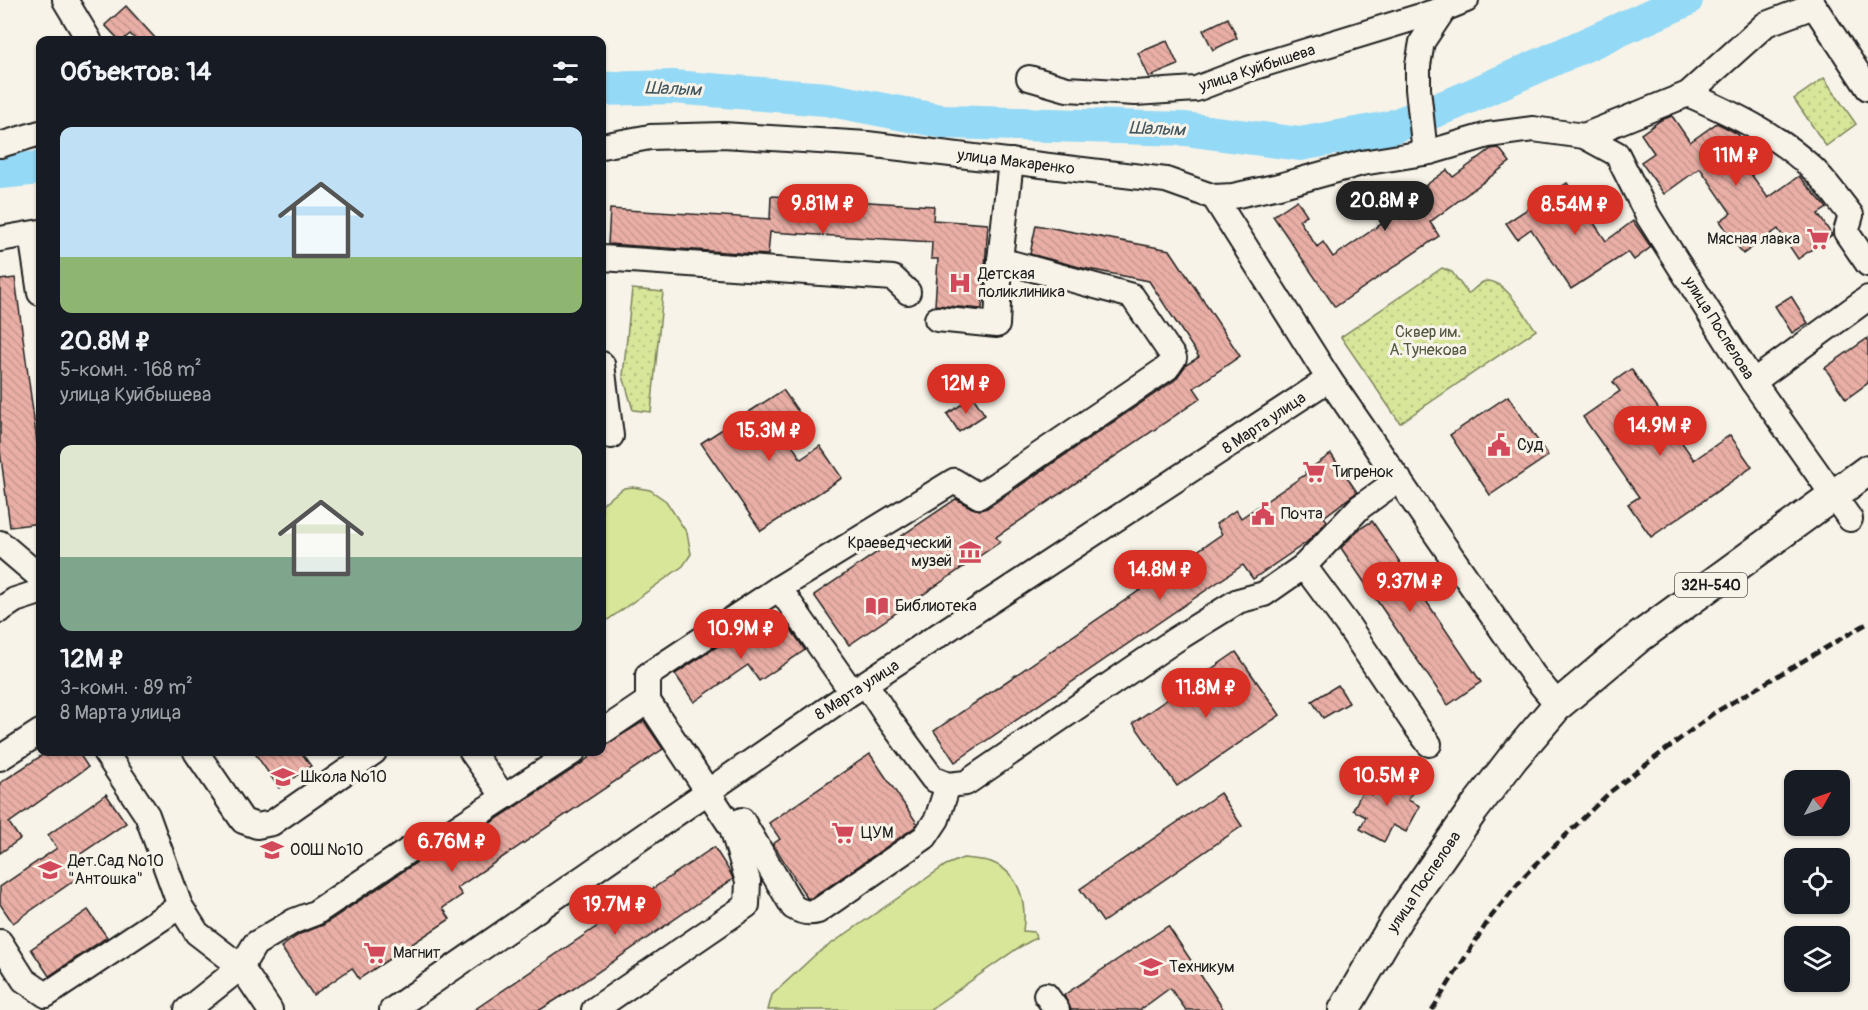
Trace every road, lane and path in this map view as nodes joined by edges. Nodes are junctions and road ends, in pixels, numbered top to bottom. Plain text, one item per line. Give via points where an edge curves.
1 (65, 0) edge
2 (1466, 0) edge
3 (1444, 9) junction
4 (86, 36) edge
5 (1029, 78) dead end
6 (1868, 88) edge
7 (1688, 94) junction
8 (36, 134) edge
9 (1584, 136) junction
10 (0, 145) edge
11 (606, 145) edge
12 (1425, 153) junction
13 (1011, 161) junction
14 (1214, 197) junction
15 (36, 233) edge
16 (0, 239) edge
17 (606, 258) edge
18 (1000, 260) junction
19 (1868, 264) edge
20 (908, 292) dead end
21 (1868, 298) edge
22 (937, 319) dead end
23 (1329, 379) junction
24 (1753, 382) junction
25 (606, 396) edge
26 (611, 436) dead end
27 (1868, 470) edge
28 (1399, 479) junction
29 (1842, 507) junction
30 (0, 543) edge
31 (1304, 566) junction
32 (36, 574) edge
33 (779, 588) junction
34 (36, 593) edge
35 (0, 610) edge
36 (859, 688) junction
37 (648, 701) junction
38 (1558, 705) junction
39 (606, 729) edge
40 (36, 735) edge
41 (1429, 744) dead end
42 (108, 756) edge
43 (199, 756) edge
44 (368, 756) edge
45 (475, 756) edge
46 (567, 756) edge
47 (0, 758) edge
48 (948, 785) junction
49 (708, 790) junction
50 (504, 797) junction
51 (742, 820) dead end
52 (180, 906) junction
53 (0, 942) edge
54 (241, 967) junction
55 (187, 1010) edge
56 (270, 1010) edge
57 (392, 1010) edge
58 (594, 1010) edge
59 (1344, 1010) edge

1 - 4 street
2 - 3 street, улица Куйбышева
3 - 5 street, улица Куйбышева via 1248,69 1196,89 1089,91
3 - 12 street via 1422,42 1418,65
6 - 7 street via 1814,6 1766,24
7 - 9 street
7 - 19 street via 1750,122 1813,169 1851,214 1846,232
8 - 10 street
9 - 12 street via 1533,129 1488,135
9 - 24 street, улица Поспелова via 1617,154 1648,216
11 - 13 street, улица Макаренко via 650,137 723,135 867,144
12 - 14 street via 1362,163 1279,186
13 - 14 street, улица Макаренко via 1166,180
13 - 18 street
14 - 23 street
15 - 16 street
17 - 20 street via 892,278
18 - 22 street via 997,325
18 - 33 street via 1132,296 1174,358 1167,368 979,496 954,481
21 - 24 street
23 - 28 street
23 - 36 street, 8 Марта улица
24 - 29 street, улица Поспелова
25 - 26 street
27 - 29 main road, улица Поспелова / 32Н-540
28 - 31 street via 1360,507
28 - 38 street
29 - 38 main road, улица Поспелова / 32Н-540 via 1638,638
30 - 32 street
31 - 41 street
31 - 48 street via 1264,594 1238,601 1175,640 966,783
33 - 36 street
33 - 37 street via 648,675
34 - 35 street
36 - 48 street via 933,779
36 - 49 street, 8 Марта улица
37 - 39 street
37 - 49 street
38 - 59 main road, улица Поспелова / 32Н-540 via 1473,810 1397,919
40 - 47 street
42 - 52 street via 147,815
43 - 44 street via 243,821 257,826 272,823
45 - 50 street
46 - 50 street
48 - 51 street via 937,819 925,837 811,913 793,906
49 - 57 street, 8 Марта улица
49 - 58 street via 732,828 748,881 747,905
50 - 54 street via 440,840 424,840 315,913 255,944
52 - 53 street via 46,995 24,980
52 - 54 street via 196,933
54 - 55 street
54 - 56 street

